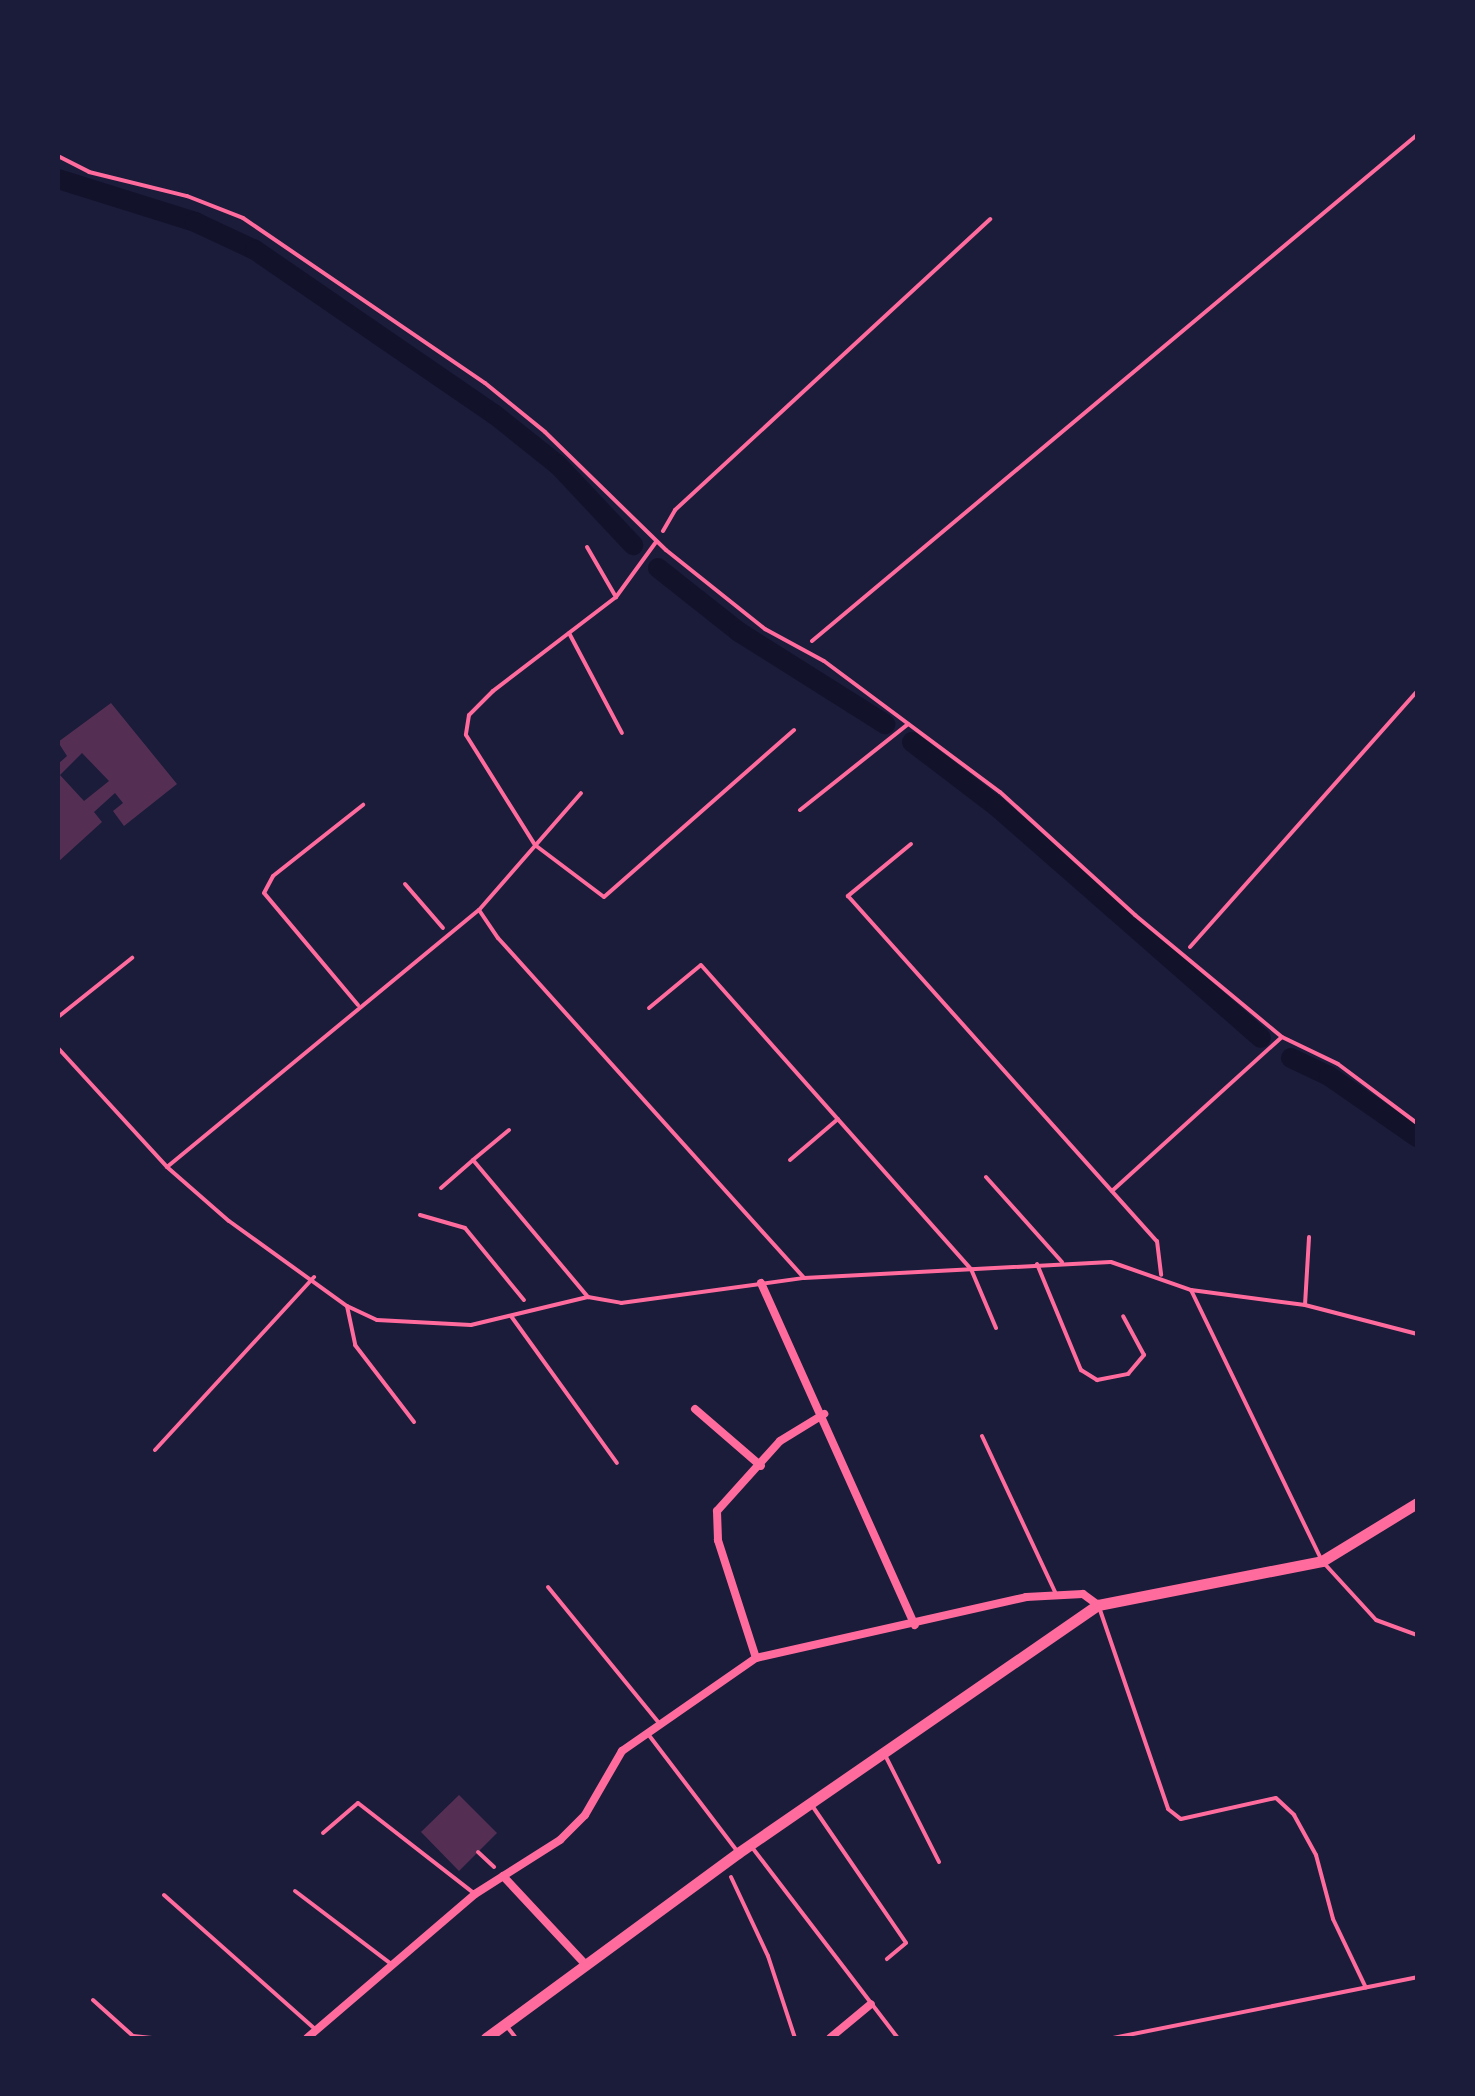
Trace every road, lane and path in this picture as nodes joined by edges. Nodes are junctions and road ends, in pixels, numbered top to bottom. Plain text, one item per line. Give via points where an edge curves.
1 (1417, 135) edge
2 (58, 156) edge
3 (990, 219) dead end
4 (656, 542) junction
5 (587, 547) dead end
6 (616, 597) junction
7 (569, 632) junction
8 (801, 650) junction
9 (1417, 691) edge
10 (908, 724) junction
11 (794, 730) dead end
12 (622, 733) dead end
13 (581, 793) dead end
14 (363, 805) dead end
15 (800, 810) dead end
16 (911, 844) dead end
17 (535, 845) junction
18 (405, 884) dead end
19 (479, 910) junction
20 (447, 933) junction
21 (1183, 954) junction
22 (132, 958) dead end
23 (358, 1005) junction
24 (649, 1008) dead end
25 (58, 1017) edge
26 (1282, 1037) junction
27 (58, 1048) edge
28 (838, 1119) junction
29 (1417, 1123) edge
30 (509, 1130) dead end
31 (473, 1160) junction
32 (790, 1160) dead end
33 (167, 1167) junction
34 (986, 1177) dead end
35 (441, 1188) dead end
36 (1112, 1191) junction
37 (420, 1215) dead end
38 (1309, 1237) dead end
39 (1062, 1262) junction
40 (1037, 1264) junction
41 (971, 1269) junction
42 (1161, 1275) junction
43 (314, 1277) junction
44 (804, 1278) junction
45 (761, 1283) junction
46 (1191, 1290) junction
47 (588, 1297) junction
48 (1305, 1305) junction
49 (347, 1306) junction
50 (531, 1308) junction
51 (511, 1315) junction
52 (1123, 1316) dead end
53 (996, 1328) dead end
54 (1417, 1334) edge
55 (695, 1409) dead end
56 (824, 1414) junction
57 (414, 1422) dead end
58 (982, 1436) dead end
59 (155, 1450) dead end
60 (617, 1463) dead end
61 (761, 1466) junction
62 (1417, 1503) edge
63 (1322, 1561) junction
64 (548, 1587) dead end
65 (1055, 1592) junction
66 (1098, 1605) junction
67 (915, 1625) junction
68 (1417, 1635) edge
69 (756, 1658) junction
70 (658, 1722) junction
71 (646, 1732) junction
72 (884, 1753) junction
73 (811, 1804) junction
74 (323, 1833) dead end
75 (750, 1845) junction
76 (478, 1852) dead end
77 (738, 1853) junction
78 (939, 1862) dead end
79 (489, 1863) dead end
80 (725, 1863) junction
81 (503, 1876) junction
82 (295, 1891) dead end
83 (475, 1894) junction
84 (164, 1895) dead end
85 (887, 1959) dead end
86 (391, 1964) junction
87 (585, 1964) junction
88 (1417, 1977) edge
89 (1366, 1988) junction
90 (93, 2000) dead end
91 (871, 2004) junction
92 (505, 2024) junction
93 (316, 2030) junction
94 (152, 2038) edge
95 (307, 2038) edge
96 (486, 2038) edge
97 (516, 2038) edge
98 (795, 2038) edge
99 (830, 2038) edge
100 (898, 2038) edge
101 (1113, 2038) edge

1 - 8 path
2 - 4 lane via 89,172 187,196 243,218 307,259 396,327 485,383 545,432
3 - 4 path via 675,510
4 - 6 lane
4 - 8 lane via 765,629
5 - 6 lane
6 - 7 lane
7 - 12 lane
7 - 17 lane via 469,715 466,735
8 - 10 lane
9 - 21 path
10 - 15 lane
10 - 21 lane via 1000,792
11 - 17 lane via 604,897
13 - 17 lane
14 - 23 lane via 273,876 264,893
16 - 36 lane via 848,896
17 - 19 lane
18 - 20 path
19 - 20 lane
19 - 44 lane via 498,938
20 - 23 lane
21 - 26 lane
22 - 25 path
23 - 33 lane
24 - 28 lane via 701,965
26 - 29 lane via 1338,1064
26 - 36 lane
27 - 33 lane
28 - 32 lane
28 - 41 lane
30 - 31 lane
31 - 35 lane
31 - 47 lane
33 - 43 lane via 229,1221
34 - 39 lane
36 - 42 lane via 1157,1241
37 - 50 path via 465,1228
38 - 48 lane
39 - 40 lane
39 - 42 lane via 1111,1262
40 - 41 lane
40 - 52 lane via 1081,1370 1097,1380 1128,1374 1144,1355
41 - 44 lane
41 - 53 lane
42 - 46 lane
43 - 49 lane
43 - 59 lane
44 - 45 lane
45 - 47 lane via 621,1303
45 - 56 street
46 - 48 lane
46 - 63 lane
47 - 50 lane
48 - 54 lane
49 - 51 lane via 377,1320 424,1324 471,1325
49 - 57 lane via 355,1345
50 - 51 lane
51 - 60 lane
55 - 61 street
56 - 61 street via 780,1441
56 - 67 street
58 - 65 lane
61 - 69 street via 717,1511 718,1540
62 - 63 street
63 - 66 street
63 - 68 lane via 1376,1620
64 - 70 lane
65 - 66 street via 1083,1594
65 - 67 street
66 - 72 street
66 - 89 lane via 1168,1809 1181,1819 1276,1798 1294,1815 1316,1855 1328,1905
67 - 69 street
69 - 70 street
70 - 71 street
71 - 77 lane
71 - 81 street via 622,1751 585,1815 560,1840
72 - 73 street
72 - 78 lane
73 - 75 street
73 - 85 lane via 906,1943
74 - 83 lane via 358,1803
75 - 77 street
75 - 91 lane
76 - 79 path
77 - 80 street
80 - 87 street
80 - 98 path via 768,1956
81 - 83 street
81 - 87 street
82 - 86 lane
83 - 86 street
84 - 93 lane
86 - 93 street
87 - 92 street
88 - 89 lane
89 - 101 lane
90 - 94 lane via 133,2036
91 - 99 street
91 - 100 lane
92 - 96 street
92 - 97 lane
93 - 95 street

